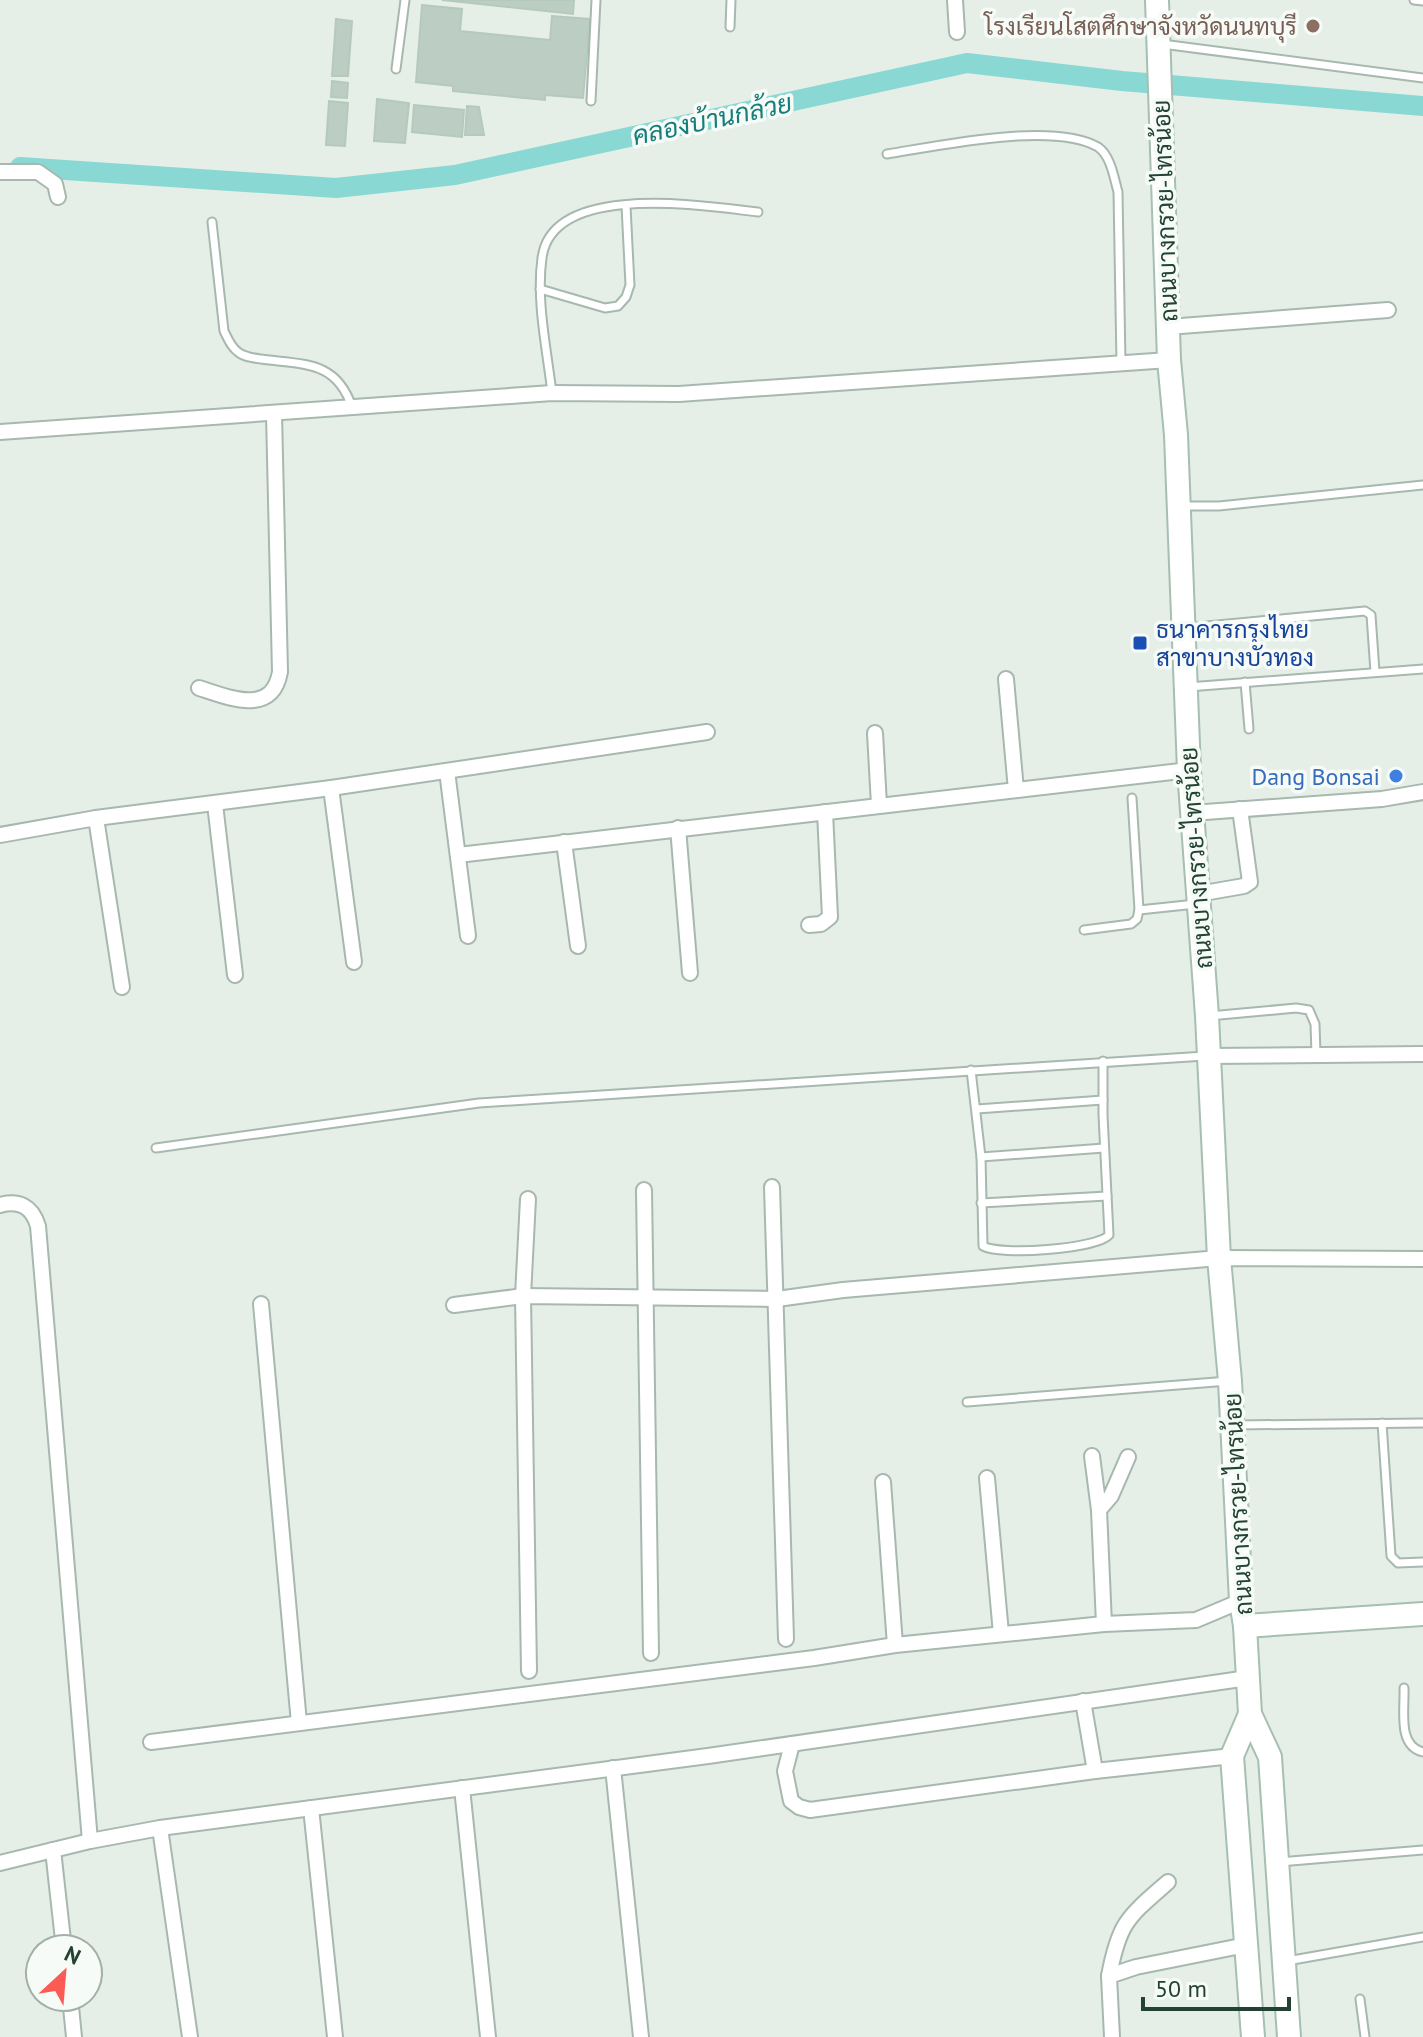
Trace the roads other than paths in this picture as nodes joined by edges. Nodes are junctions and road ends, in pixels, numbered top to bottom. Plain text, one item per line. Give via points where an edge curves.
1 (405, 0) edge
2 (596, 0) edge
3 (731, 0) edge
4 (955, 0) edge
5 (1157, 0) edge
6 (1414, 0) edge
7 (1423, 1) edge
8 (730, 27) dead end
9 (957, 32) dead end
10 (1160, 49) junction
11 (396, 69) dead end
12 (1423, 78) edge
13 (591, 101) dead end
14 (887, 154) dead end
15 (0, 172) edge
16 (58, 197) dead end
17 (626, 206) junction
18 (758, 212) dead end
19 (212, 222) dead end
20 (540, 289) junction
21 (1388, 310) dead end
22 (1168, 327) junction
23 (1169, 360) junction
24 (1121, 363) junction
25 (552, 393) junction
26 (352, 407) junction
27 (274, 414) junction
28 (0, 432) edge
29 (1423, 485) edge
30 (1178, 506) junction
31 (1184, 628) junction
32 (1423, 669) edge
33 (1375, 672) junction
34 (1006, 679) dead end
35 (1245, 682) junction
36 (1186, 687) junction
37 (199, 688) dead end
38 (1249, 729) dead end
39 (707, 732) dead end
40 (875, 733) dead end
41 (1189, 770) junction
42 (447, 771) junction
43 (331, 788) junction
44 (1016, 790) junction
45 (1423, 792) edge
46 (1132, 798) dead end
47 (215, 804) junction
48 (879, 805) junction
49 (1240, 809) junction
50 (825, 812) junction
51 (1192, 813) junction
52 (96, 818) junction
53 (678, 828) junction
54 (0, 835) edge
55 (564, 842) junction
56 (458, 855) junction
57 (1198, 899) junction
58 (1139, 910) junction
59 (809, 925) dead end
60 (1084, 930) dead end
61 (468, 936) dead end
62 (578, 946) dead end
63 (354, 962) dead end
64 (690, 973) dead end
65 (235, 975) dead end
66 (122, 987) dead end
67 (1207, 1016) junction
68 (1316, 1054) junction
69 (1423, 1054) edge
70 (1208, 1056) junction
71 (1103, 1061) junction
72 (971, 1070) junction
73 (1103, 1100) junction
74 (977, 1109) junction
75 (156, 1148) dead end
76 (1104, 1148) junction
77 (981, 1157) junction
78 (772, 1187) dead end
79 (644, 1190) dead end
80 (1107, 1196) junction
81 (528, 1199) dead end
82 (981, 1203) junction
83 (0, 1205) edge
84 (1219, 1258) junction
85 (1423, 1259) edge
86 (644, 1295) junction
87 (523, 1296) junction
88 (777, 1299) junction
89 (261, 1304) dead end
90 (454, 1305) dead end
91 (1230, 1381) junction
92 (967, 1402) dead end
93 (1382, 1423) junction
94 (1423, 1423) edge
95 (1232, 1425) junction
96 (1092, 1456) dead end
97 (1128, 1457) dead end
98 (987, 1478) dead end
99 (883, 1482) dead end
100 (1099, 1510) junction
101 (1423, 1562) edge
102 (1241, 1601) junction
103 (1423, 1614) edge
104 (1104, 1624) junction
105 (1245, 1626) junction
106 (1001, 1634) junction
107 (786, 1639) dead end
108 (895, 1645) junction
109 (651, 1653) dead end
110 (529, 1671) dead end
111 (1248, 1678) junction
112 (1404, 1688) dead end
113 (1083, 1701) junction
114 (1250, 1714) junction
115 (299, 1723) junction
116 (151, 1742) dead end
117 (792, 1744) junction
118 (1423, 1752) edge
119 (1232, 1756) junction
120 (613, 1768) junction
121 (1095, 1771) junction
122 (462, 1788) junction
123 (311, 1808) junction
124 (160, 1828) junction
125 (90, 1841) junction
126 (53, 1850) junction
127 (1423, 1850) edge
128 (1277, 1862) junction
129 (0, 1863) edge
130 (1168, 1882) dead end
131 (62, 1933) edge
132 (1423, 1937) edge
133 (1246, 1945) junction
134 (1284, 1962) junction
135 (1109, 1976) junction
136 (1360, 1999) dead end
137 (72, 2013) edge
138 (74, 2037) edge
139 (190, 2037) edge
140 (335, 2037) edge
141 (488, 2037) edge
142 (641, 2037) edge
143 (1112, 2037) edge
144 (1253, 2037) edge
145 (1289, 2037) edge
146 (1365, 2037) edge

1 - 11 lane
2 - 13 lane
3 - 8 lane
4 - 9 street
5 - 10 main road, ถนนบางกรวย-ไทรน้อย
6 - 7 lane
10 - 12 lane
10 - 22 main road, ถนนบางกรวย-ไทรน้อย
14 - 24 lane via 982,140 1060,136 1099,148 1111,165 1118,192
15 - 16 street via 38,172 55,184
17 - 18 lane via 696,205
17 - 20 lane via 565,220 547,238
17 - 20 lane via 630,285 618,306 605,308
19 - 26 lane via 224,331 231,345 240,354 305,363 332,373
20 - 25 lane
21 - 22 street
22 - 23 main road, ถนนบางกรวย-ไทรน้อย
23 - 24 street
23 - 30 main road, ถนนบางกรวย-ไทรน้อย
24 - 25 street via 679,394
25 - 26 street
26 - 27 street
27 - 28 street
27 - 37 street via 278,687 251,701
29 - 30 lane
30 - 31 main road, ถนนบางกรวย-ไทรน้อย
31 - 33 lane via 1365,611 1371,615
31 - 36 main road, ถนนบางกรวย-ไทรน้อย
32 - 33 lane
33 - 35 lane
34 - 44 street
35 - 36 lane
35 - 38 lane
36 - 41 main road, ถนนบางกรวย-ไทรน้อย
39 - 42 street
40 - 48 street
41 - 44 street
41 - 51 main road, ถนนบางกรวย-ไทรน้อย
42 - 43 street
42 - 56 street
43 - 47 street
43 - 63 street
44 - 48 street
45 - 49 street
46 - 58 lane
47 - 52 street
47 - 65 street
48 - 50 street
49 - 51 street
49 - 57 street via 1251,881
50 - 53 street
50 - 59 street via 830,917
51 - 57 main road, ถนนบางกรวย-ไทรน้อย
52 - 54 street
52 - 66 street
53 - 55 street
53 - 64 street
55 - 56 street
55 - 62 street
56 - 61 street
57 - 58 lane
57 - 67 main road, ถนนบางกรวย-ไทรน้อย
58 - 60 lane via 1131,924
67 - 68 lane via 1309,1010
67 - 70 main road, ถนนบางกรวย-ไทรน้อย
68 - 69 street
68 - 70 street
70 - 71 lane
70 - 84 main road, ถนนบางกรวย-ไทรน้อย
71 - 72 lane
71 - 73 lane
72 - 74 lane
72 - 75 lane via 479,1103
73 - 74 lane
73 - 76 lane
74 - 77 lane
76 - 77 lane
76 - 80 lane
77 - 82 lane
78 - 88 street
79 - 86 street
80 - 82 lane
80 - 82 lane via 1107,1239 1036,1250 984,1248
81 - 87 street
83 - 125 street via 24,1205 38,1226
84 - 85 street
84 - 88 street
84 - 91 main road, ถนนบางกรวย-ไทรน้อย
86 - 87 street
86 - 88 street
86 - 109 street
87 - 90 street
87 - 110 street
88 - 107 street
89 - 115 street
91 - 92 lane
91 - 95 main road, ถนนบางกรวย-ไทรน้อย
93 - 94 lane
93 - 95 lane
93 - 101 lane via 1391,1556 1398,1563
95 - 102 main road, ถนนบางกรวย-ไทรน้อย
96 - 100 street
97 - 100 street
98 - 106 street
99 - 108 street
100 - 104 street
102 - 104 street via 1196,1620
102 - 105 main road, ถนนบางกรวย-ไทรน้อย
103 - 105 main road
104 - 106 street
105 - 111 main road, ถนนบางกรวย-ไทรน้อย
106 - 108 street
108 - 115 street
111 - 113 street
111 - 114 main road, ถนนบางกรวย-ไทรน้อย
112 - 118 lane via 1406,1740
113 - 117 street
113 - 121 street
114 - 119 main road, ถนนบางกรวย-ไทรน้อย
114 - 128 main road, ถนนบางกรวย-ไทรน้อย via 1270,1757
115 - 116 street
117 - 120 street
117 - 121 street via 785,1771 791,1801 810,1810
119 - 121 street
119 - 133 main road, ถนนบางกรวย-ไทรน้อย
120 - 122 street
120 - 142 street
122 - 123 street
122 - 141 street
123 - 124 street
123 - 140 street
124 - 125 street
124 - 139 street
125 - 126 street
126 - 129 street
126 - 131 street
127 - 128 lane
128 - 134 main road, ถนนบางกรวย-ไทรน้อย
130 - 135 street via 1130,1915 1115,1942
132 - 134 lane
133 - 135 street
133 - 144 main road, ถนนบางกรวย-ไทรน้อย
134 - 145 main road, ถนนบางกรวย-ไทรน้อย
135 - 143 street
136 - 146 lane
137 - 138 street

